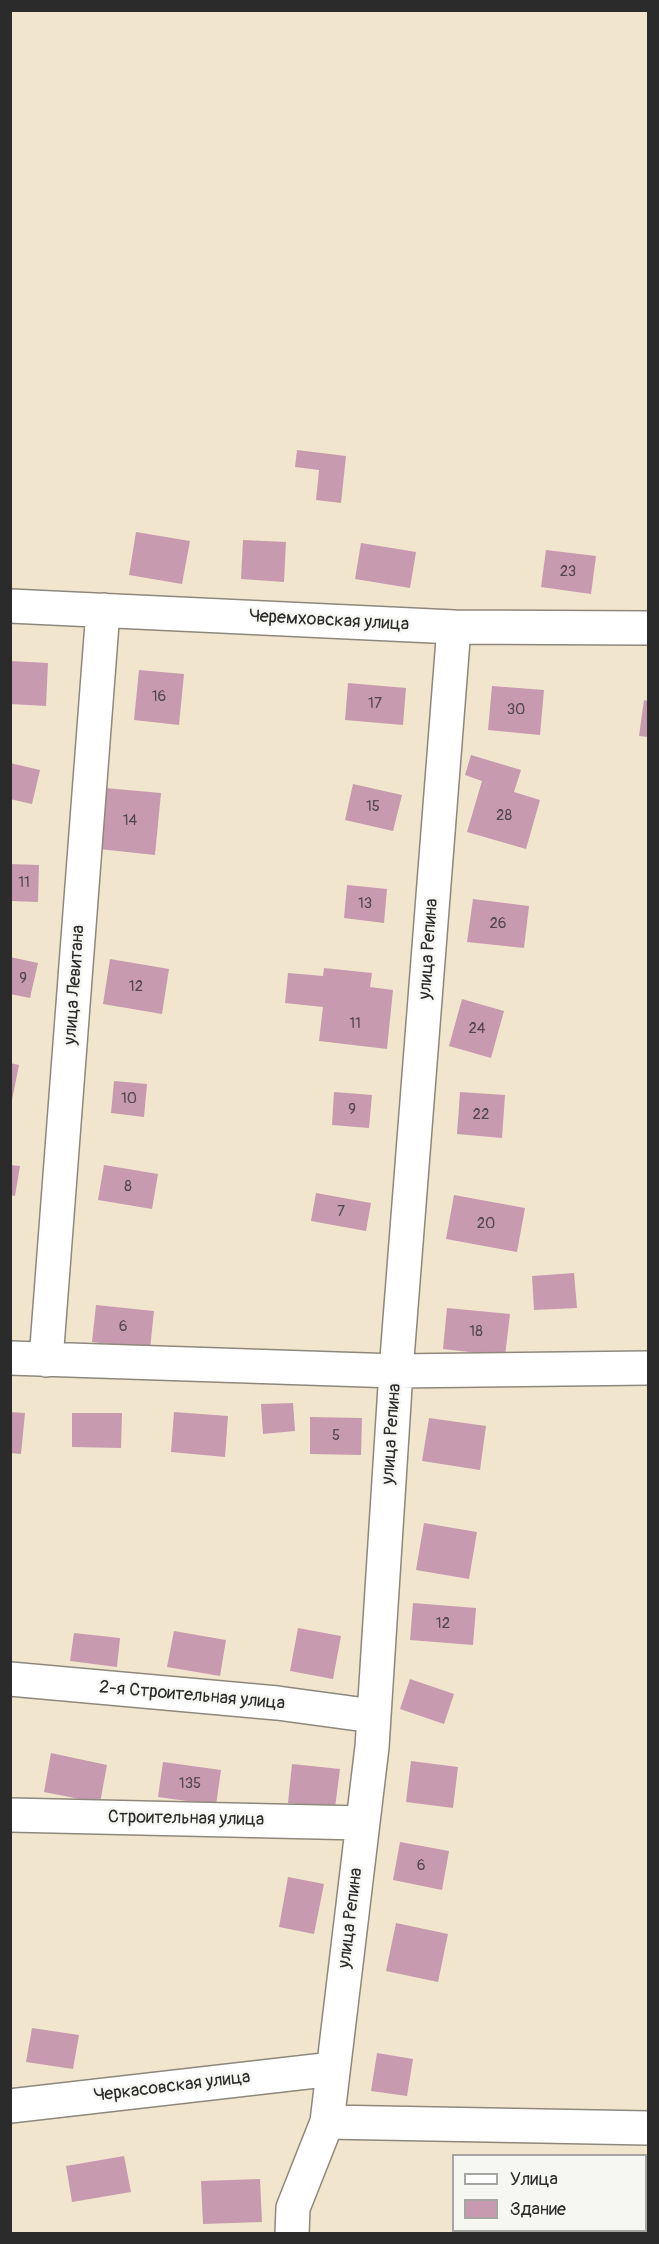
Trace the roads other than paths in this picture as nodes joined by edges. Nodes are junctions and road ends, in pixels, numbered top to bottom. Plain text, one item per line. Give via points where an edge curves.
1 (10, 606) edge
2 (104, 610) junction
3 (454, 627) junction
4 (648, 628) edge
5 (10, 1359) edge
6 (46, 1360) junction
7 (648, 1368) edge
8 (396, 1371) junction
9 (10, 1679) edge
10 (374, 1716) junction
11 (10, 1815) edge
12 (362, 1823) junction
13 (333, 2069) junction
14 (10, 2106) edge
15 (327, 2122) junction
16 (648, 2128) edge
17 (292, 2234) edge

1 - 2 street, Черемховская улица
2 - 3 street, Черемховская улица
2 - 6 street, улица Левитана
3 - 4 street, Черемховская улица
3 - 8 street, улица Репина
5 - 6 street
6 - 8 street
7 - 8 street
8 - 10 street, улица Репина
9 - 10 street, 2-я Строительная улица via 277,1703
10 - 12 street, улица Репина
11 - 12 street, Строительная улица
12 - 13 street, улица Репина
13 - 14 street, Черкасовская улица
13 - 15 street, улица Репина
15 - 16 street
15 - 17 street, улица Репина via 293,2208

